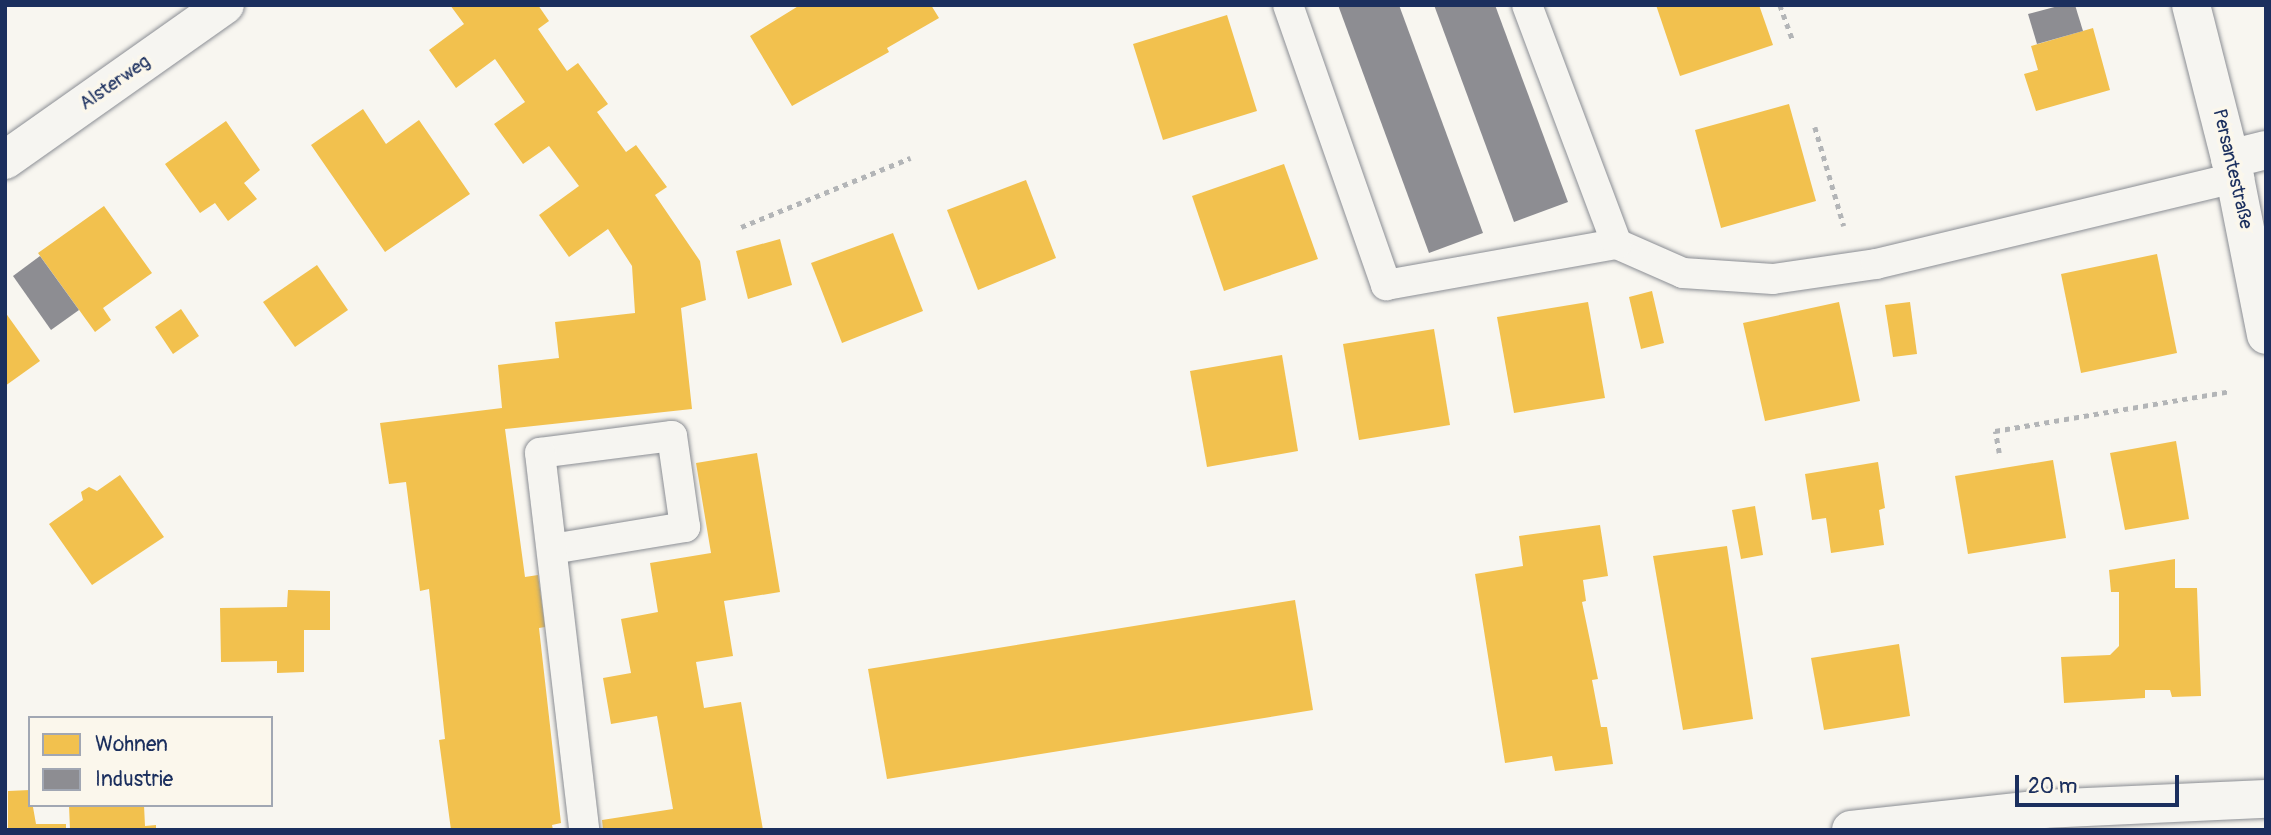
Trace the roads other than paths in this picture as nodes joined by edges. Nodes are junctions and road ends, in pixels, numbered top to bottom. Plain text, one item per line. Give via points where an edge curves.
1 (225, 5) edge
2 (1288, 5) edge
3 (1527, 5) edge
4 (2191, 5) edge
5 (5, 160) edge
6 (2244, 162) edge
7 (1617, 244) junction
8 (2266, 335) edge
9 (552, 549) junction
10 (2266, 799) edge
11 (584, 830) edge
12 (1851, 830) edge

1 - 5 street, Alsterweg
2 - 7 lane via 1386,285
3 - 7 lane
4 - 6 street, Persantestraße
6 - 7 lane via 1856,267 1773,279 1683,274
6 - 8 street, Persantestraße
9 - 9 lane via 685,527 672,436 540,453
9 - 11 lane
10 - 12 street via 2043,809

